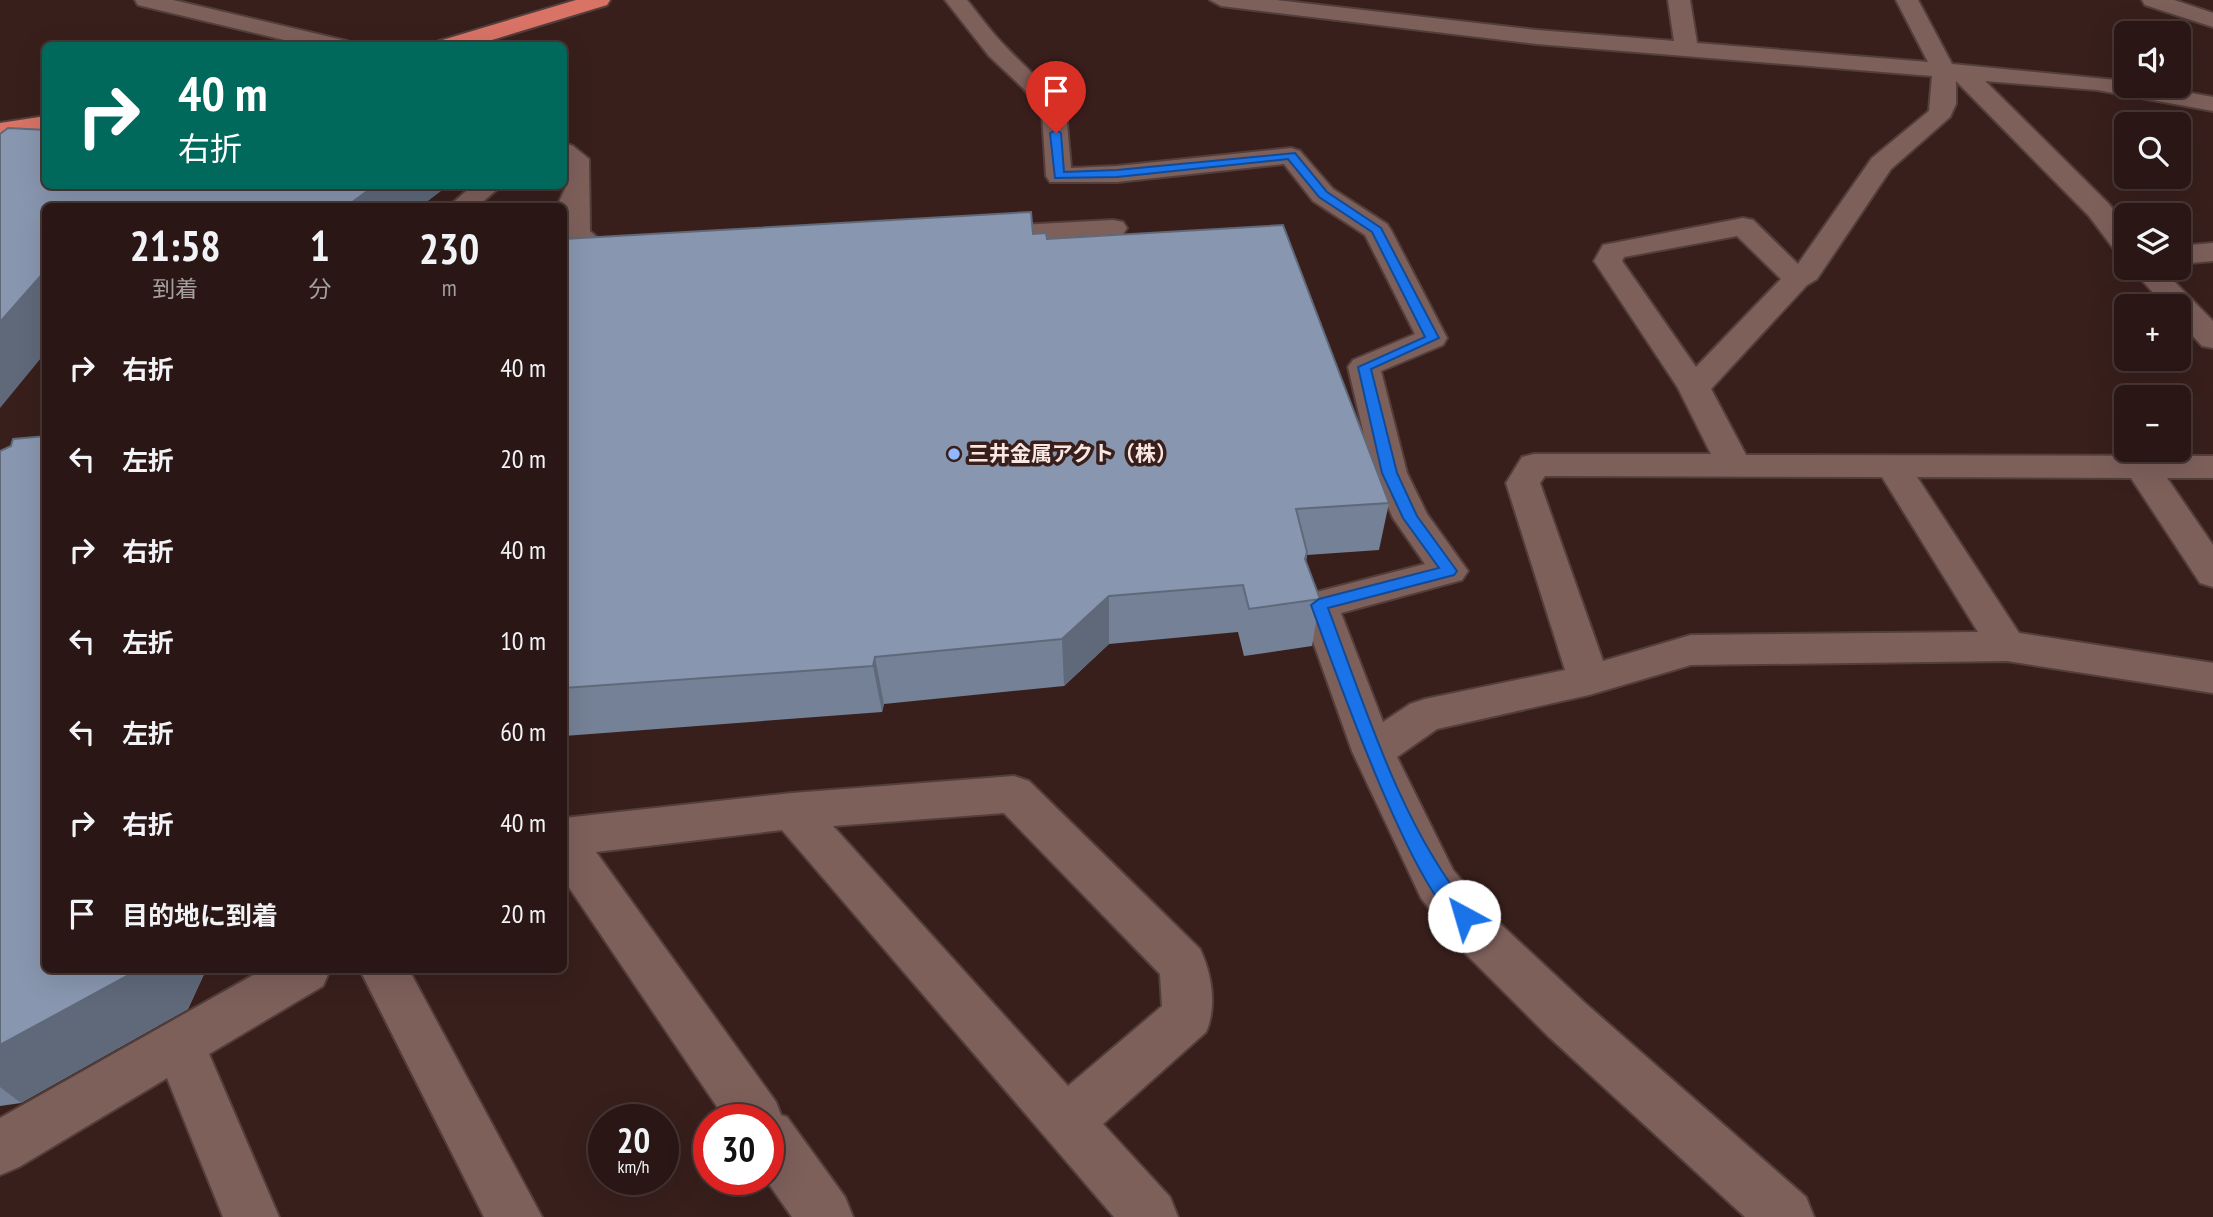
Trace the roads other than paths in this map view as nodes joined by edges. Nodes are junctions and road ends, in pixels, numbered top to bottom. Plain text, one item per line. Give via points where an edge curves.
1 (146, 0) edge
2 (599, 0) edge
3 (956, 0) edge
4 (1221, 0) edge
5 (1679, 0) edge
6 (1906, 0) edge
7 (2153, 0) edge
8 (2213, 20) edge
9 (323, 42) edge
10 (460, 42) edge
11 (1687, 50) junction
12 (1951, 71) junction
13 (2213, 104) edge
14 (42, 124) edge
15 (0, 131) edge
16 (567, 153) edge
17 (484, 189) edge
18 (578, 189) junction
19 (466, 203) edge
20 (567, 217) edge
21 (1113, 228) dead end
22 (2114, 230) edge
23 (959, 236) edge
24 (2213, 253) edge
25 (2191, 255) edge
26 (576, 265) edge
27 (1797, 279) junction
28 (2156, 280) edge
29 (2213, 339) edge
30 (1694, 388) junction
31 (1734, 465) junction
32 (2140, 466) junction
33 (1893, 467) junction
34 (2213, 467) edge
35 (2213, 574) edge
36 (2007, 646) junction
37 (2213, 678) edge
38 (1589, 680) junction
39 (1373, 751) junction
40 (792, 811) junction
41 (567, 836) edge
42 (567, 848) edge
43 (301, 973) edge
44 (386, 973) edge
45 (179, 1044) junction
46 (746, 1104) edge
47 (1066, 1122) junction
48 (0, 1149) edge
49 (784, 1159) edge
50 (251, 1217) edge
51 (514, 1217) edge
52 (825, 1217) edge
53 (1150, 1217) edge
54 (1786, 1217) edge

1 - 9 street
2 - 10 highway
3 - 39 street via 1054,112 1059,176 1291,156 1323,195 1377,230 1432,338 1364,367 1390,473 1411,518 1449,571 1319,605
4 - 11 street
5 - 11 street
6 - 12 street
7 - 8 street
11 - 12 street
12 - 13 street via 2097,83
12 - 22 street via 1979,88
12 - 27 street via 1938,118 1907,137 1877,167 1807,273
14 - 15 highway
16 - 18 street via 576,159
17 - 19 street
18 - 20 street
18 - 26 street via 576,233 594,250 638,254
21 - 23 street
24 - 25 street
27 - 30 street
27 - 30 street via 1743,226 1613,251 1608,261
28 - 29 street
30 - 31 street
31 - 33 street
31 - 38 street via 1535,465 1523,484
32 - 33 street
32 - 34 street
32 - 35 street
33 - 36 street
36 - 37 street
36 - 38 street via 1691,650
38 - 39 street via 1425,715
39 - 54 street via 1437,884 1477,933
40 - 41 street
40 - 47 street
40 - 47 street via 1014,794 1183,965 1188,1016
42 - 46 street
43 - 45 street
44 - 51 street
45 - 48 street
45 - 50 street
47 - 53 street
49 - 52 street

